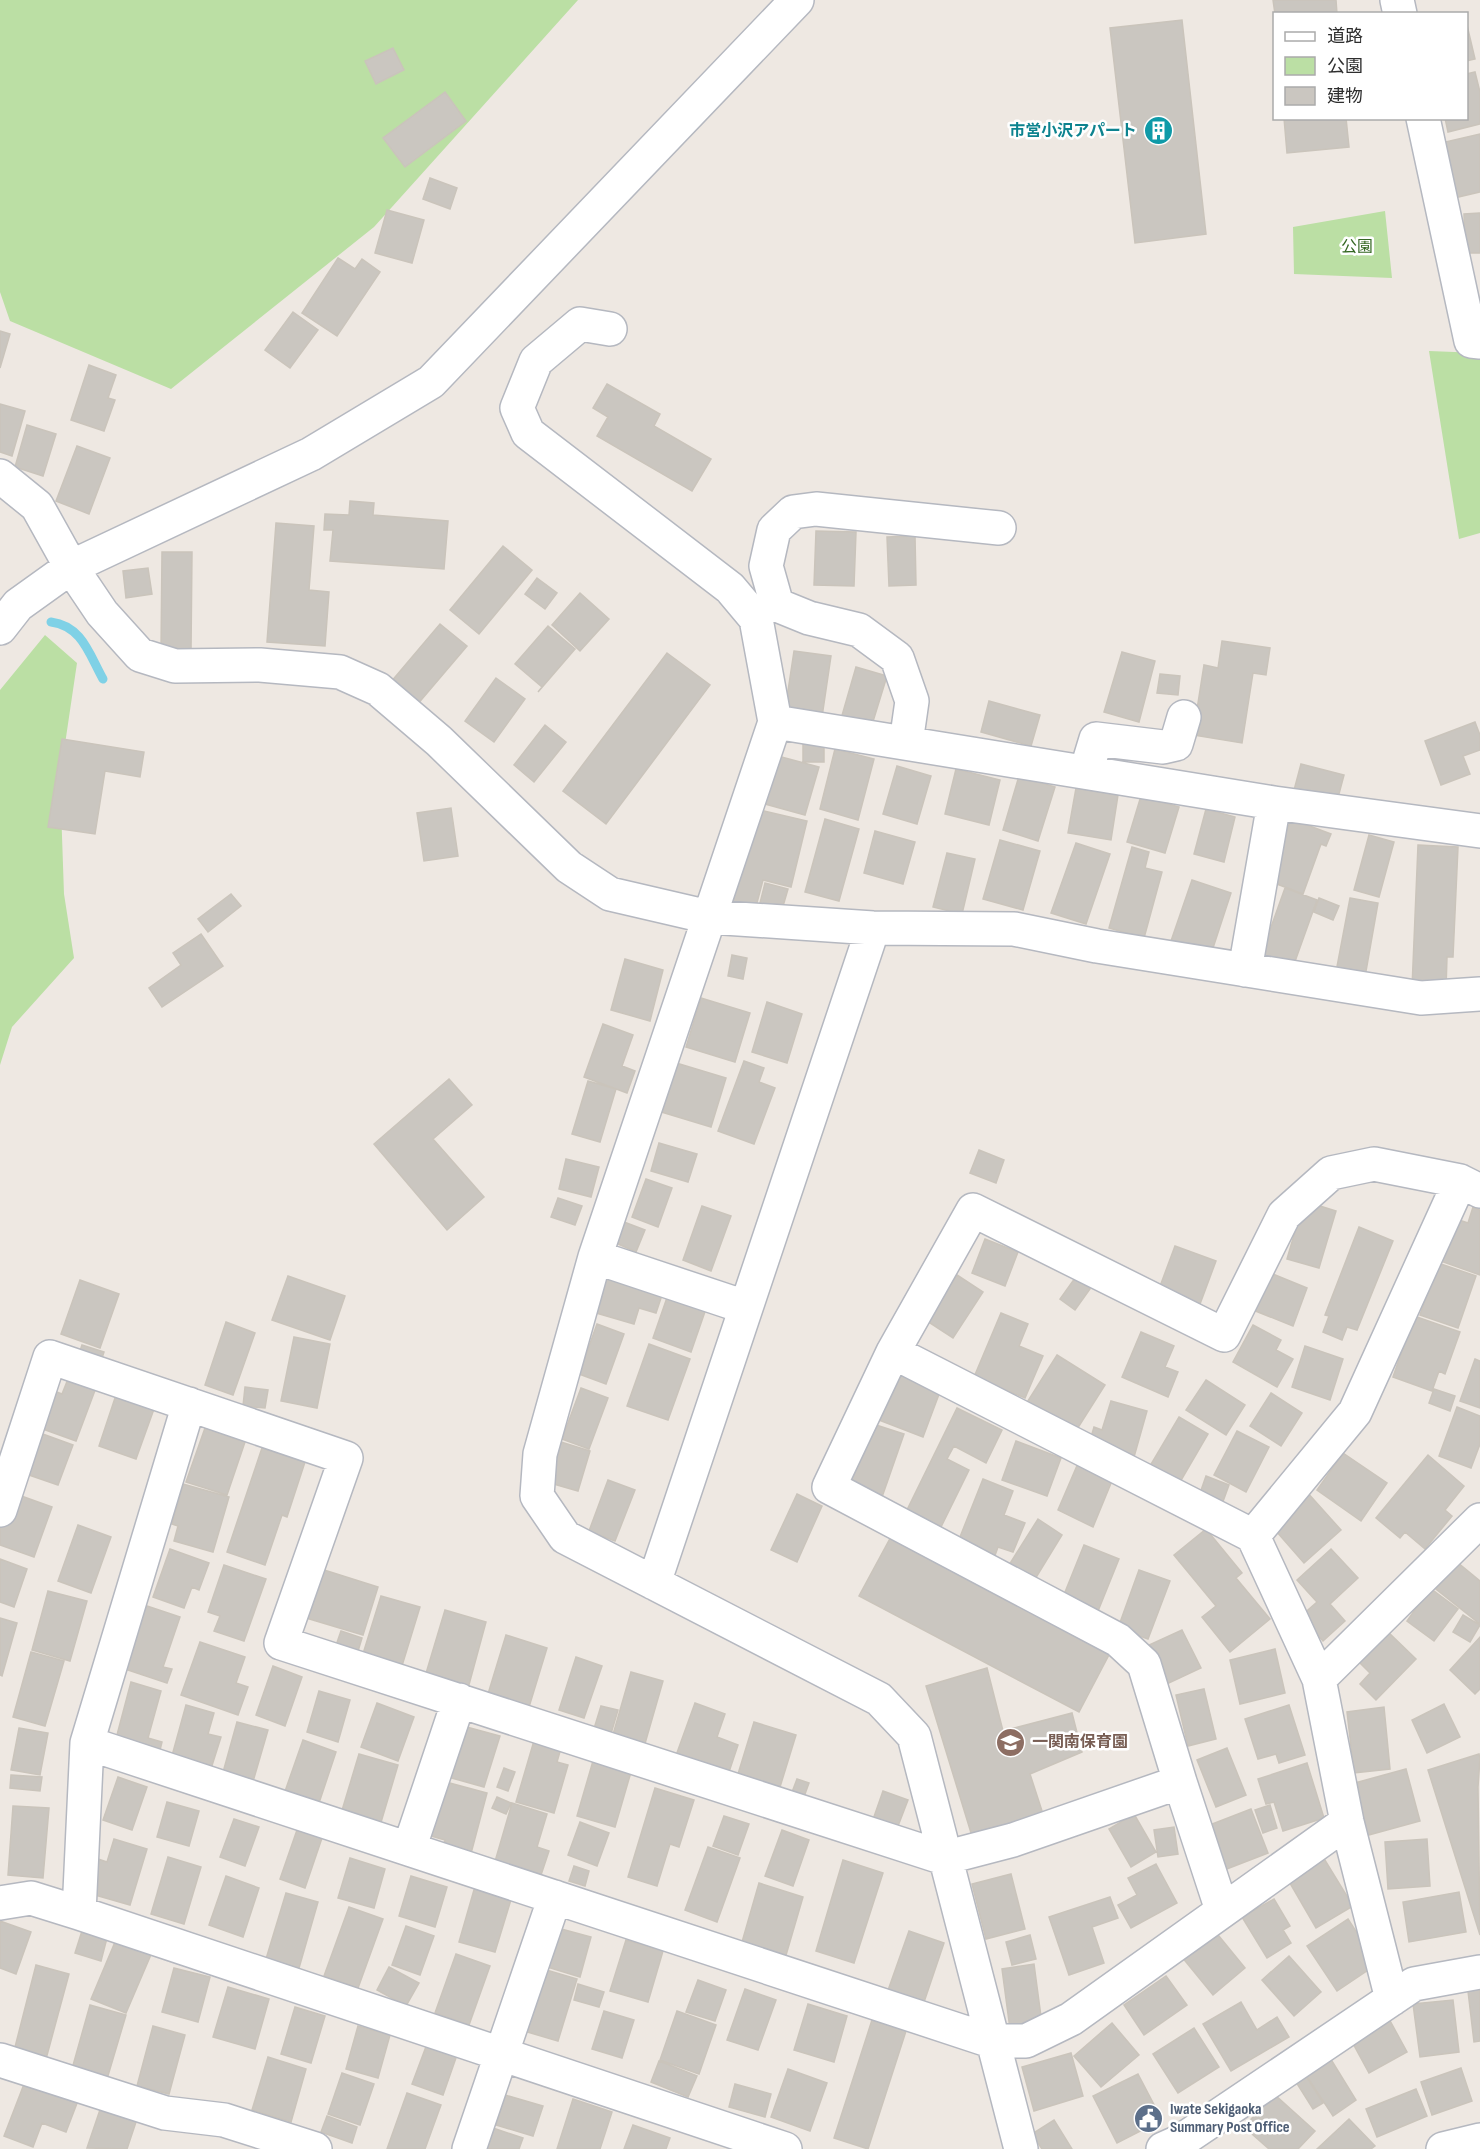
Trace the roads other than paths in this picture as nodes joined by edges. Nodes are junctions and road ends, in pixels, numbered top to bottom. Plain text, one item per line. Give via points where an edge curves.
1 (796, 0) edge
2 (1423, 120) edge
3 (610, 329) dead end
4 (1480, 342) edge
5 (0, 476) edge
6 (999, 528) dead end
7 (71, 567) junction
8 (0, 628) edge
9 (1184, 717) dead end
10 (776, 722) junction
11 (906, 743) junction
12 (1086, 772) junction
13 (1274, 803) junction
14 (1480, 831) edge
15 (709, 917) junction
16 (873, 928) junction
17 (1245, 970) junction
18 (1480, 994) edge
19 (1470, 1186) edge
20 (595, 1257) junction
21 (745, 1307) junction
22 (893, 1352) junction
23 (189, 1404) junction
24 (0, 1510) edge
25 (1480, 1520) edge
26 (1253, 1536) junction
27 (654, 1583) junction
28 (1319, 1679) junction
29 (459, 1700) junction
30 (87, 1743) junction
31 (1180, 1782) junction
32 (1347, 1822) junction
33 (409, 1849) junction
34 (944, 1857) junction
35 (555, 1898) junction
36 (0, 1903) edge
37 (1222, 1910) junction
38 (79, 1913) junction
39 (1480, 1972) edge
40 (1392, 1999) junction
41 (992, 2041) junction
42 (501, 2054) junction
43 (0, 2060) edge
44 (1480, 2140) edge
45 (1176, 2146) edge
46 (315, 2149) edge
47 (470, 2149) edge
48 (785, 2149) edge
49 (1020, 2149) edge
50 (1443, 2149) edge

1 - 7 street via 431,382 311,454
2 - 4 street via 1471,341
3 - 10 street via 580,324 536,361 517,408 528,433 730,588 756,619
5 - 7 street via 37,506
6 - 11 street via 816,509 793,512 774,530 766,566 777,605 808,618 859,630 897,658 912,701
7 - 8 street via 18,605
7 - 15 street via 102,613 140,655 175,666 260,665 340,672 378,689 439,741 569,867 610,894
9 - 12 street via 1176,744 1163,747 1096,739
10 - 11 street
10 - 15 street
11 - 12 street
12 - 13 street
13 - 14 street
13 - 17 street
15 - 16 street
15 - 20 street
16 - 17 street via 1014,929
16 - 21 street
17 - 18 street via 1421,998
19 - 22 street via 1374,1164 1331,1173 1284,1215 1224,1335 973,1210
19 - 26 street via 1355,1412
20 - 21 street
20 - 27 street via 540,1454 537,1496 565,1537
21 - 27 street
22 - 26 street
22 - 31 street via 829,1487 1118,1640 1144,1664
23 - 24 street via 50,1357
23 - 29 street via 346,1458 281,1643
23 - 30 street
25 - 28 street
26 - 28 street
27 - 34 street via 879,1699 914,1737
28 - 32 street
29 - 33 street
29 - 34 street
30 - 33 street
30 - 38 street
31 - 34 street via 1012,1840
31 - 37 street
32 - 37 street
32 - 40 street
33 - 35 street
34 - 41 street
35 - 41 street
35 - 42 street
36 - 38 street via 31,1898
37 - 41 street via 1071,2019 1026,2041
38 - 42 street
39 - 40 street via 1414,1984
40 - 45 street
41 - 49 street
42 - 47 street
42 - 48 street
43 - 46 street via 165,2113 224,2120
44 - 50 street

